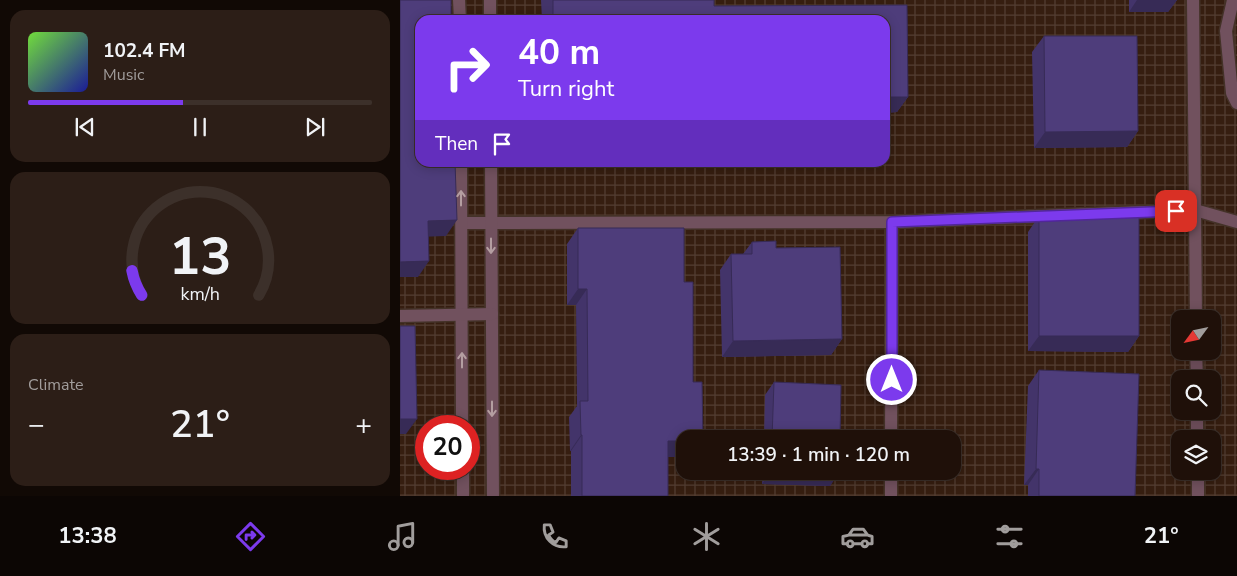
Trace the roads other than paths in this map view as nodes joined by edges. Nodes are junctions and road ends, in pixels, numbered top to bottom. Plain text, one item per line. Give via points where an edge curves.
1 (460, 0) edge
2 (490, 0) edge
3 (1193, 0) edge
4 (1233, 0) edge
5 (460, 15) edge
6 (490, 15) edge
7 (1237, 103) edge
8 (461, 167) edge
9 (491, 167) edge
10 (1195, 210) junction
11 (892, 222) junction
12 (1237, 222) edge
13 (491, 223) junction
14 (462, 224) junction
15 (1196, 310) edge
16 (492, 314) junction
17 (462, 315) junction
18 (400, 316) edge
19 (462, 415) edge
20 (891, 430) edge
21 (463, 480) edge
22 (891, 480) edge
23 (1198, 480) edge
24 (463, 496) edge
25 (493, 496) edge
26 (891, 496) edge
27 (1198, 496) edge

1 - 5 street
2 - 6 street
3 - 10 street
4 - 7 street via 1226,31 1232,93
14 -> 8 street
9 - 13 street
10 - 11 street
10 - 12 street
10 - 15 street
11 - 13 street
11 - 20 street
13 - 14 street
13 -> 16 street
14 - 17 street
16 - 17 street
16 -> 25 street
17 - 18 street
19 -> 17 street
21 - 24 street
22 - 26 street
23 - 27 street

